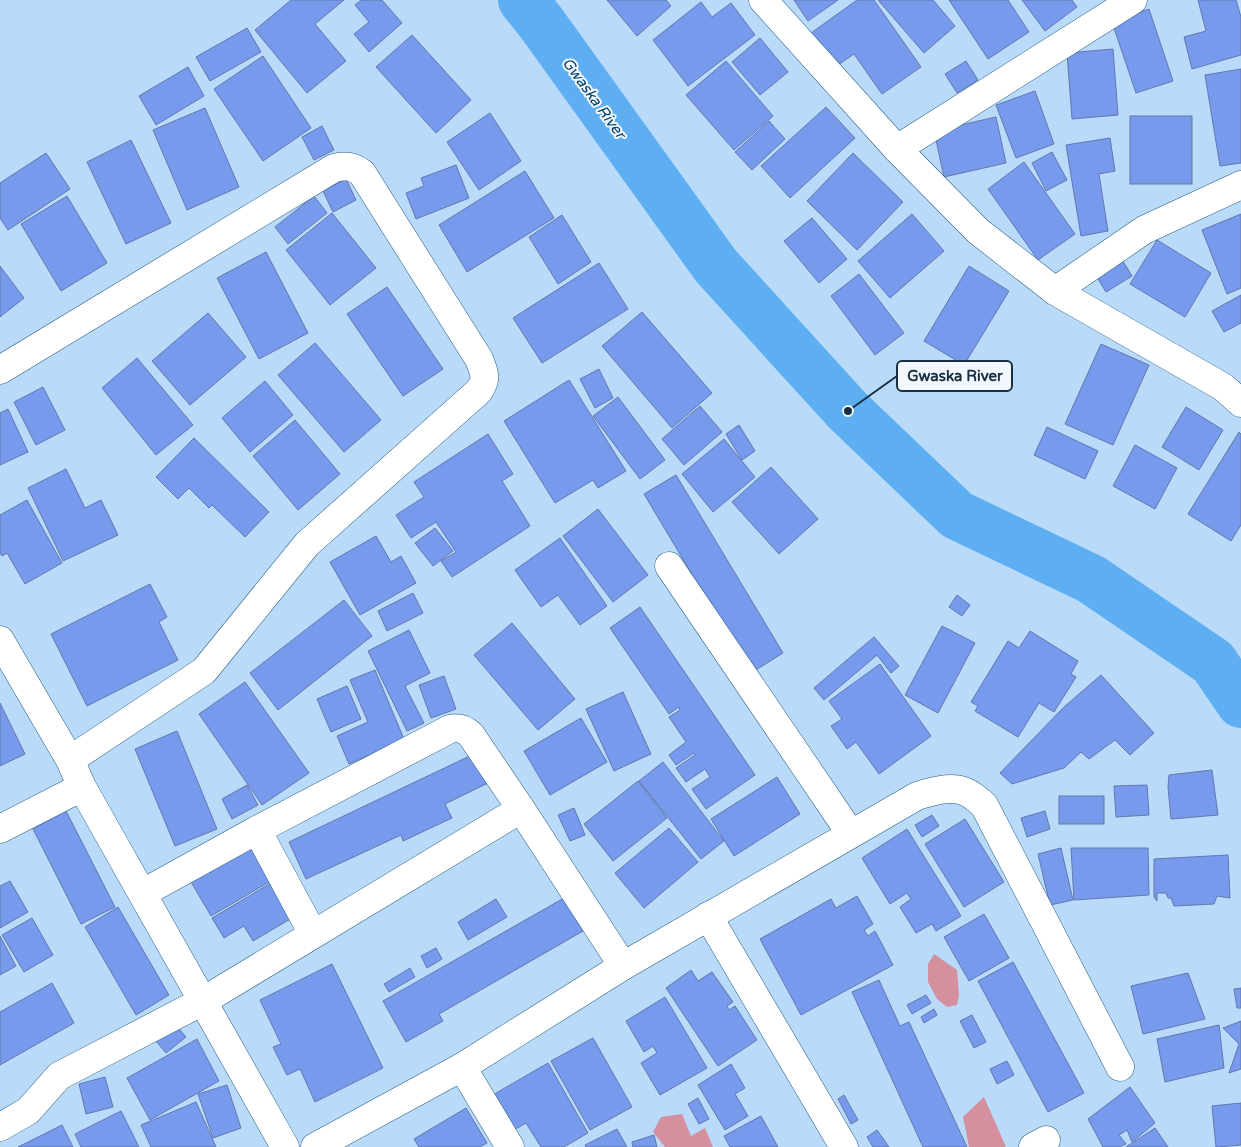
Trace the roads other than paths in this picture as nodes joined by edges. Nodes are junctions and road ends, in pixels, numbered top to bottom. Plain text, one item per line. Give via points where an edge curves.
1 (763, 0) edge
2 (1133, 0) edge
3 (897, 149) junction
4 (1241, 185) edge
5 (1055, 291) junction
6 (0, 370) edge
7 (1241, 403) edge
8 (669, 566) dead end
9 (0, 640) edge
10 (70, 760) junction
11 (82, 787) junction
12 (521, 808) junction
13 (0, 830) edge
14 (257, 830) junction
15 (851, 834) junction
16 (142, 893) junction
17 (708, 916) junction
18 (313, 934) junction
19 (623, 966) junction
20 (203, 1000) junction
21 (462, 1067) junction
22 (1120, 1067) dead end
23 (0, 1127) edge
24 (285, 1147) edge
25 (315, 1147) edge
26 (510, 1147) edge
27 (844, 1147) edge

1 - 3 street
2 - 3 street
3 - 5 street via 978,231
4 - 5 street via 1144,230
5 - 7 street via 1223,388
6 - 10 street via 341,166 356,168 367,180 479,359 485,375 479,391 306,544 204,671
8 - 15 street
9 - 10 street
10 - 11 street
11 - 13 street
11 - 16 street
12 - 14 street via 472,735 455,728
12 - 18 street
12 - 19 street
14 - 16 street
14 - 18 street
15 - 17 street
15 - 22 street via 917,796 940,789 958,790 984,805
16 - 20 street
17 - 19 street
17 - 27 street
18 - 20 street
19 - 21 street
20 - 23 street via 59,1076 28,1111
20 - 24 street
21 - 25 street
21 - 26 street

